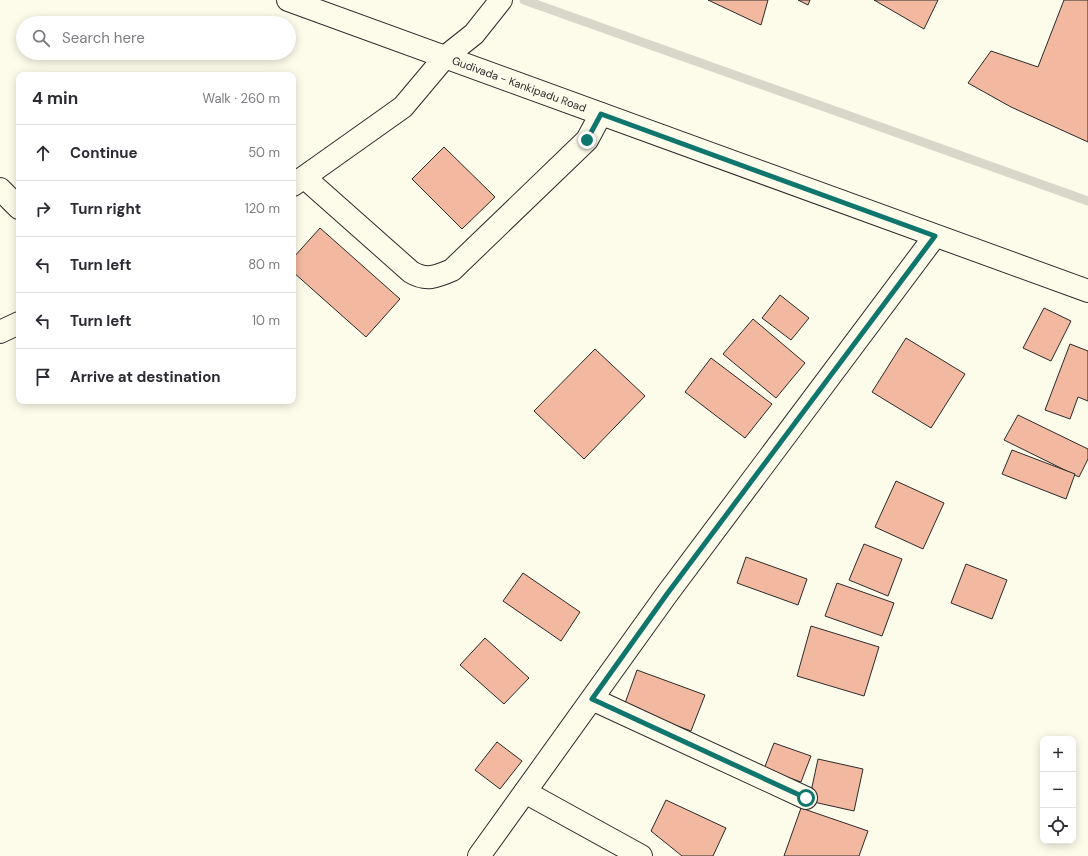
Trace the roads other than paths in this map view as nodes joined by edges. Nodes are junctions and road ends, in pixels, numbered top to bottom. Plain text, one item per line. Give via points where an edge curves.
1 (288, 0) edge
2 (501, 0) edge
3 (445, 57) junction
4 (601, 114) junction
5 (299, 181) edge
6 (0, 189) edge
7 (16, 205) edge
8 (935, 236) junction
9 (1088, 291) edge
10 (16, 324) edge
11 (0, 332) edge
12 (592, 699) junction
13 (525, 792) junction
14 (806, 798) dead end
15 (479, 856) edge
16 (641, 856) edge

1 - 3 street, Gudivada - Kankipadu Road
2 - 3 street via 474,34
3 - 4 street, Gudivada - Kankipadu Road
3 - 5 street via 403,107
4 - 5 street via 587,140 452,270 432,278 420,278 410,272
4 - 8 street, Gudivada - Kankipadu Road
6 - 7 street
8 - 9 street, Gudivada - Kankipadu Road
8 - 12 street via 667,594
10 - 11 street
12 - 13 street
12 - 14 street
13 - 15 street
13 - 16 street

